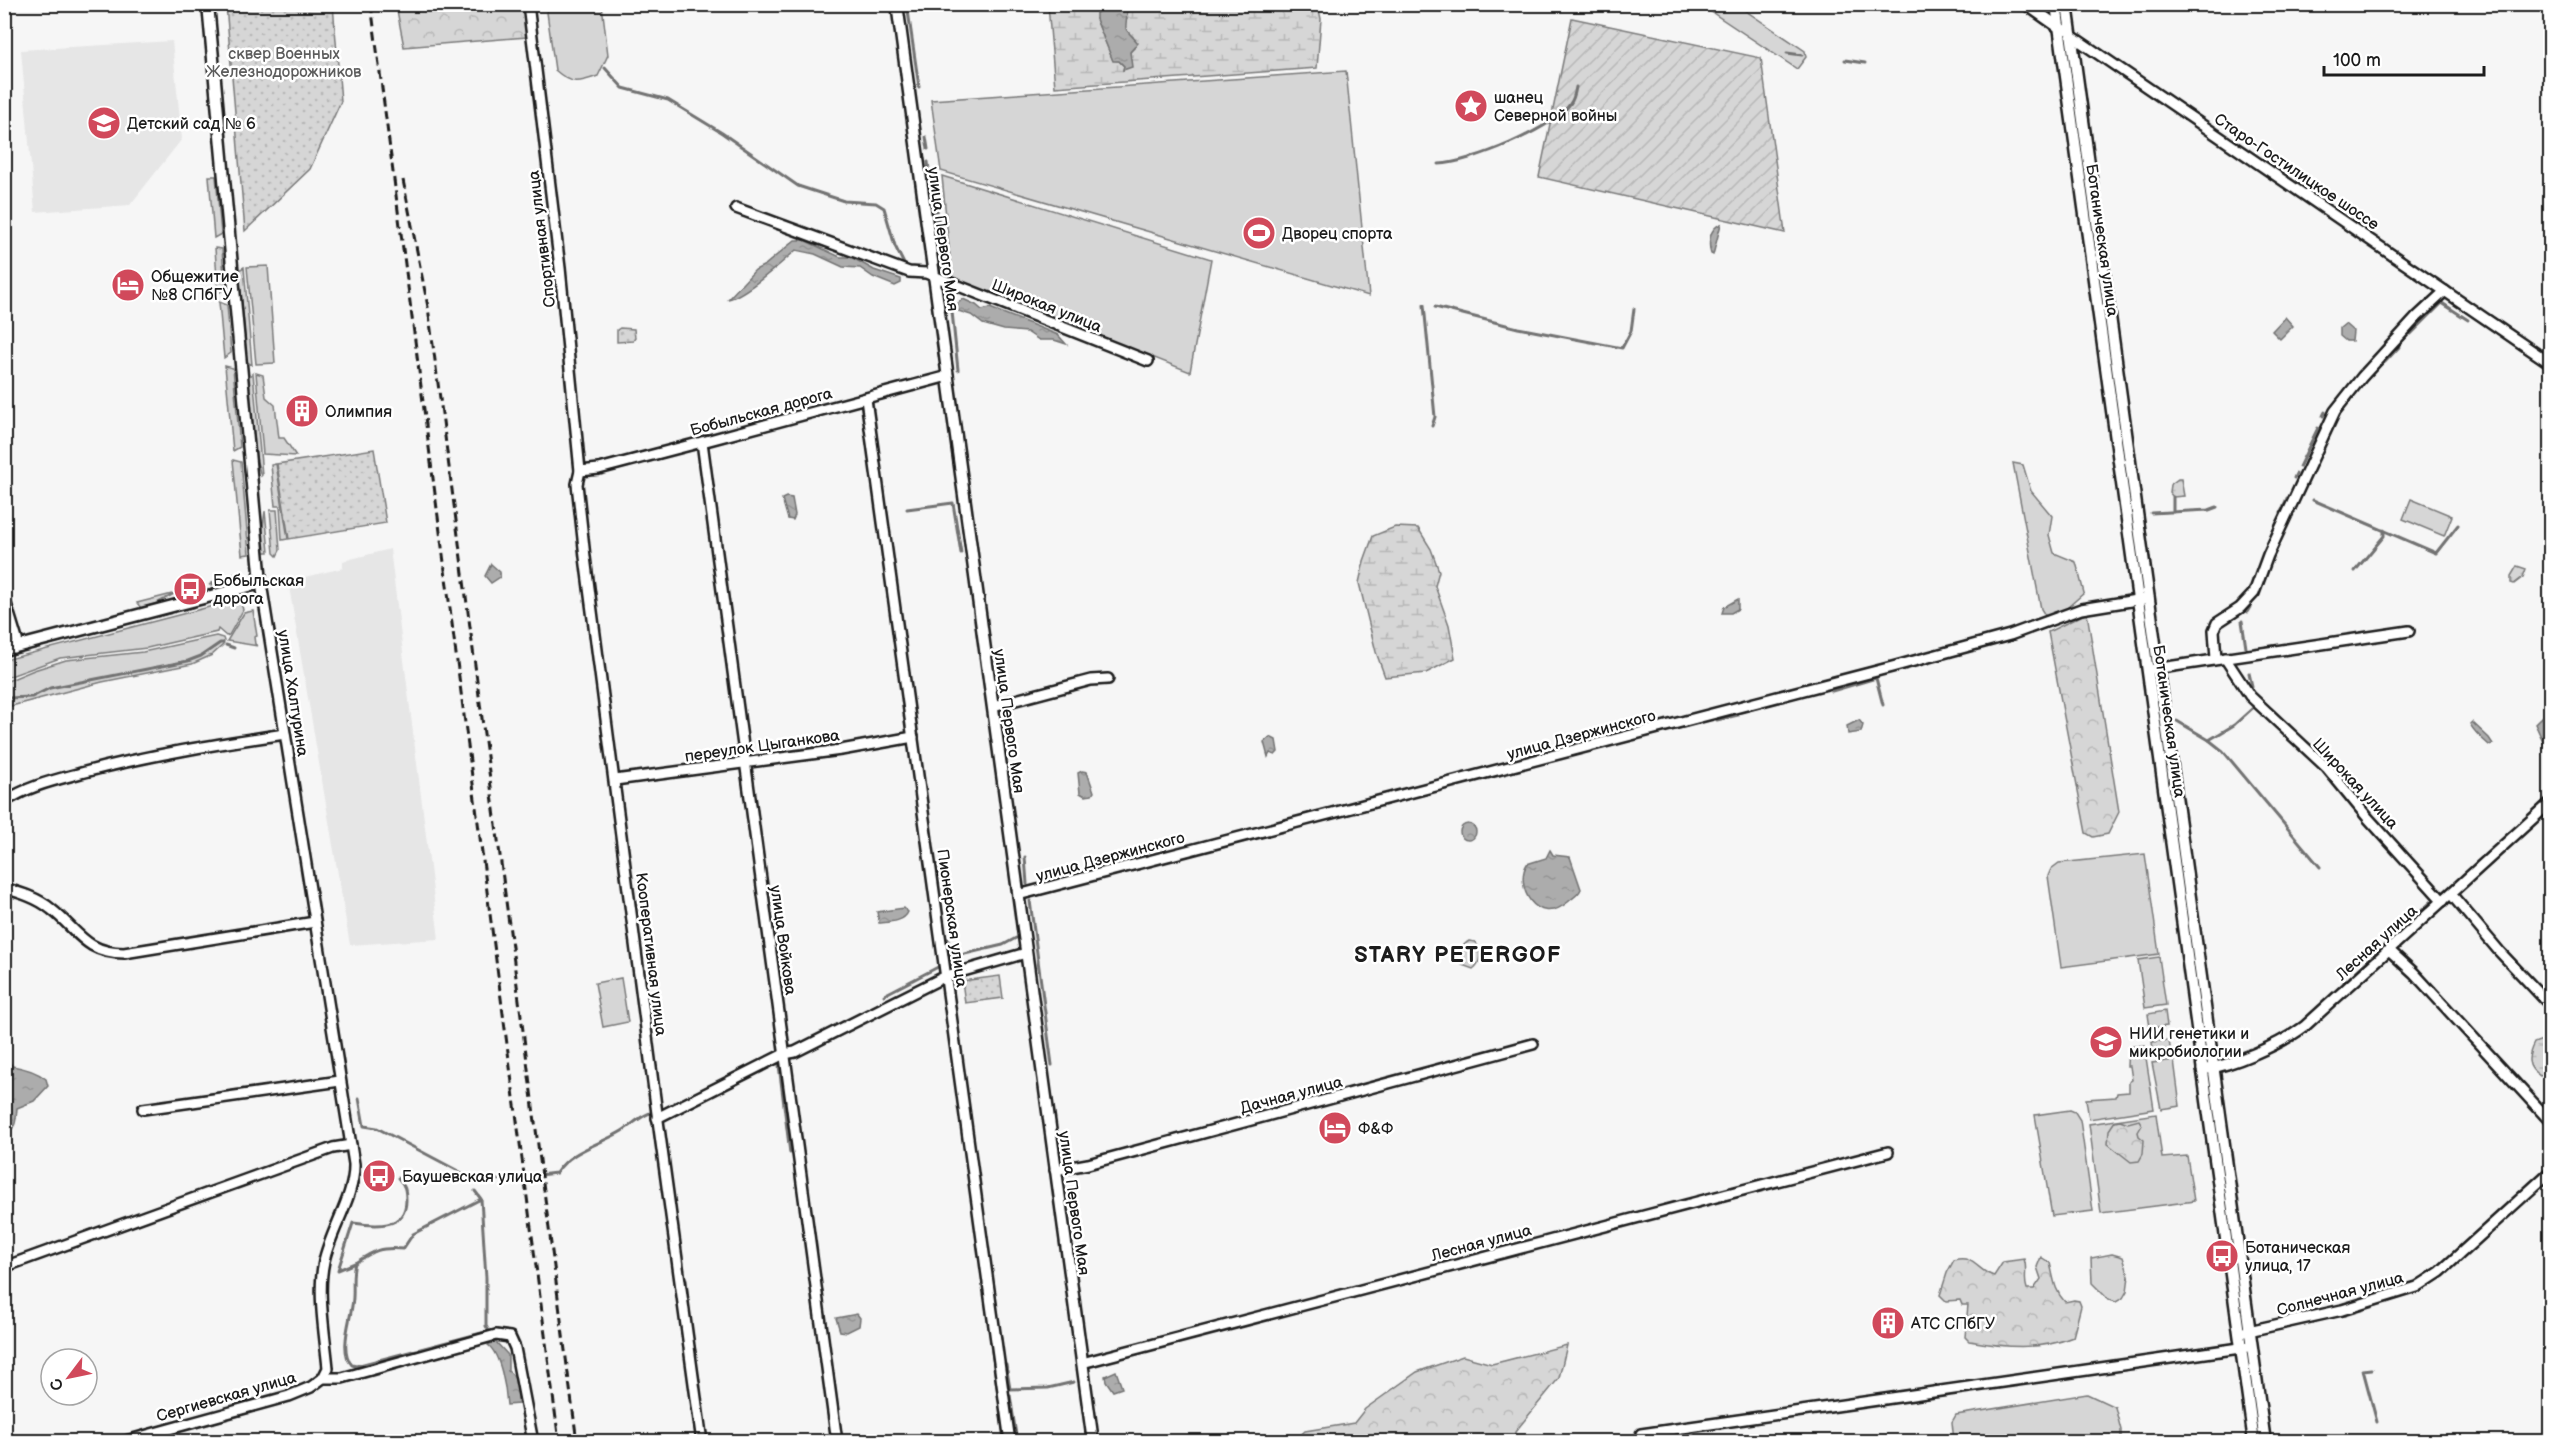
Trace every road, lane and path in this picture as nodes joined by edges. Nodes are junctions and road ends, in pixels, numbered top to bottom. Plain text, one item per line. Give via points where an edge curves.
1 (208, 4) edge
2 (528, 4) edge
3 (897, 4) edge
4 (2026, 4) edge
5 (2056, 4) edge
6 (2067, 4) edge
7 (2059, 28) junction
8 (2072, 36) junction
9 (735, 208) dead end
10 (934, 277) junction
11 (2445, 291) junction
12 (1148, 361) dead end
13 (2550, 363) edge
14 (948, 376) junction
15 (866, 399) junction
16 (702, 442) junction
17 (580, 471) junction
18 (261, 583) junction
19 (4, 597) edge
20 (2144, 599) junction
21 (2409, 631) dead end
22 (19, 646) junction
23 (4, 650) edge
24 (2220, 658) junction
25 (2153, 669) junction
26 (1108, 679) dead end
27 (993, 706) junction
28 (285, 734) junction
29 (912, 737) junction
30 (745, 762) junction
31 (615, 780) junction
32 (4, 802) edge
33 (2550, 803) edge
34 (4, 888) edge
35 (1018, 895) junction
36 (2447, 897) junction
37 (315, 922) junction
38 (2389, 950) junction
39 (1026, 953) junction
40 (946, 976) junction
41 (2550, 1005) edge
42 (1533, 1044) dead end
43 (784, 1054) junction
44 (2208, 1069) junction
45 (340, 1081) junction
46 (143, 1109) dead end
47 (657, 1118) junction
48 (2550, 1121) edge
49 (351, 1145) junction
50 (1888, 1152) dead end
51 (1056, 1170) junction
52 (2550, 1172) edge
53 (4, 1267) edge
54 (2244, 1332) junction
55 (2247, 1348) junction
56 (1082, 1363) junction
57 (323, 1378) junction
58 (1641, 1438) edge
59 (123, 1441) edge
60 (533, 1442) edge
61 (702, 1442) edge
62 (837, 1442) edge
63 (1010, 1442) edge
64 (1093, 1442) edge
65 (2254, 1442) edge
66 (2265, 1442) edge

1 - 18 street, улица Халтурина
2 - 17 street, Спортивная улица
3 - 10 street, улица Первого Мая
4 - 7 street, Старо-Гостилицкое шоссе
5 - 7 street, Ботаническая улица
6 - 8 street, Ботаническая улица
7 - 8 street, Старо-Гостилицкое шоссе
7 - 20 street, Ботаническая улица
8 - 11 street, Старо-Гостилицкое шоссе
8 - 20 street, Ботаническая улица
9 - 10 street, Широкая улица via 909,272
10 - 12 street, Широкая улица
10 - 14 street, улица Первого Мая
11 - 13 street, Старо-Гостилицкое шоссе
11 - 24 street via 2370,368 2335,411 2254,593 2217,623 2214,630
14 - 15 street, Бобыльская дорога
14 - 27 street, улица Первого Мая
15 - 16 street, Бобыльская дорога
15 - 29 street, Пионерская улица
16 - 17 street, Бобыльская дорога
16 - 30 street, улица Войкова
17 - 31 street, Кооперативная улица via 579,495
18 - 22 street
18 - 28 street, улица Халтурина
19 - 22 street
20 - 25 street, Ботаническая улица
20 - 35 street, улица Дзержинского via 2081,609 2018,632 1892,667
21 - 24 street
22 - 23 street
24 - 25 street
24 - 36 street, Широкая улица via 2250,696 2327,768 2368,818
25 - 44 street, Ботаническая улица
26 - 27 street
27 - 35 street, улица Первого Мая
28 - 32 street via 98,768 30,788
28 - 37 street, улица Халтурина
29 - 30 street, переулок Цыганкова
29 - 40 street, Пионерская улица
30 - 31 street, переулок Цыганкова
30 - 43 street, улица Войкова
31 - 47 street, Кооперативная улица
33 - 36 street, Лесная улица
34 - 37 street via 40,901 88,944 110,953
35 - 39 street, улица Первого Мая
36 - 38 street, Лесная улица
36 - 41 street, Широкая улица
37 - 45 street, улица Халтурина
38 - 44 street, Лесная улица via 2296,1033
38 - 48 street
39 - 40 street
39 - 51 street, улица Первого Мая
40 - 43 street
40 - 63 street, Пионерская улица
42 - 51 street, Дачная улица
43 - 47 street
43 - 62 street, улица Войкова
44 - 54 street, Ботаническая улица
45 - 46 street
45 - 49 street, улица Халтурина
47 - 61 street, Кооперативная улица
49 - 53 street via 333,1148
49 - 57 street, улица Халтурина via 354,1179 323,1264 328,1368
50 - 56 street, Лесная улица
51 - 56 street, улица Первого Мая
52 - 54 street, Солнечная улица via 2440,1272 2417,1287 2342,1310
54 - 55 street, Ботаническая улица
55 - 58 street
55 - 65 street, Ботаническая улица
55 - 66 street, Ботаническая улица
56 - 64 street, улица Первого Мая
57 - 59 street, Сергиевская улица via 289,1396
57 - 60 street, Сергиевская улица via 342,1378 496,1335 510,1337 519,1360

